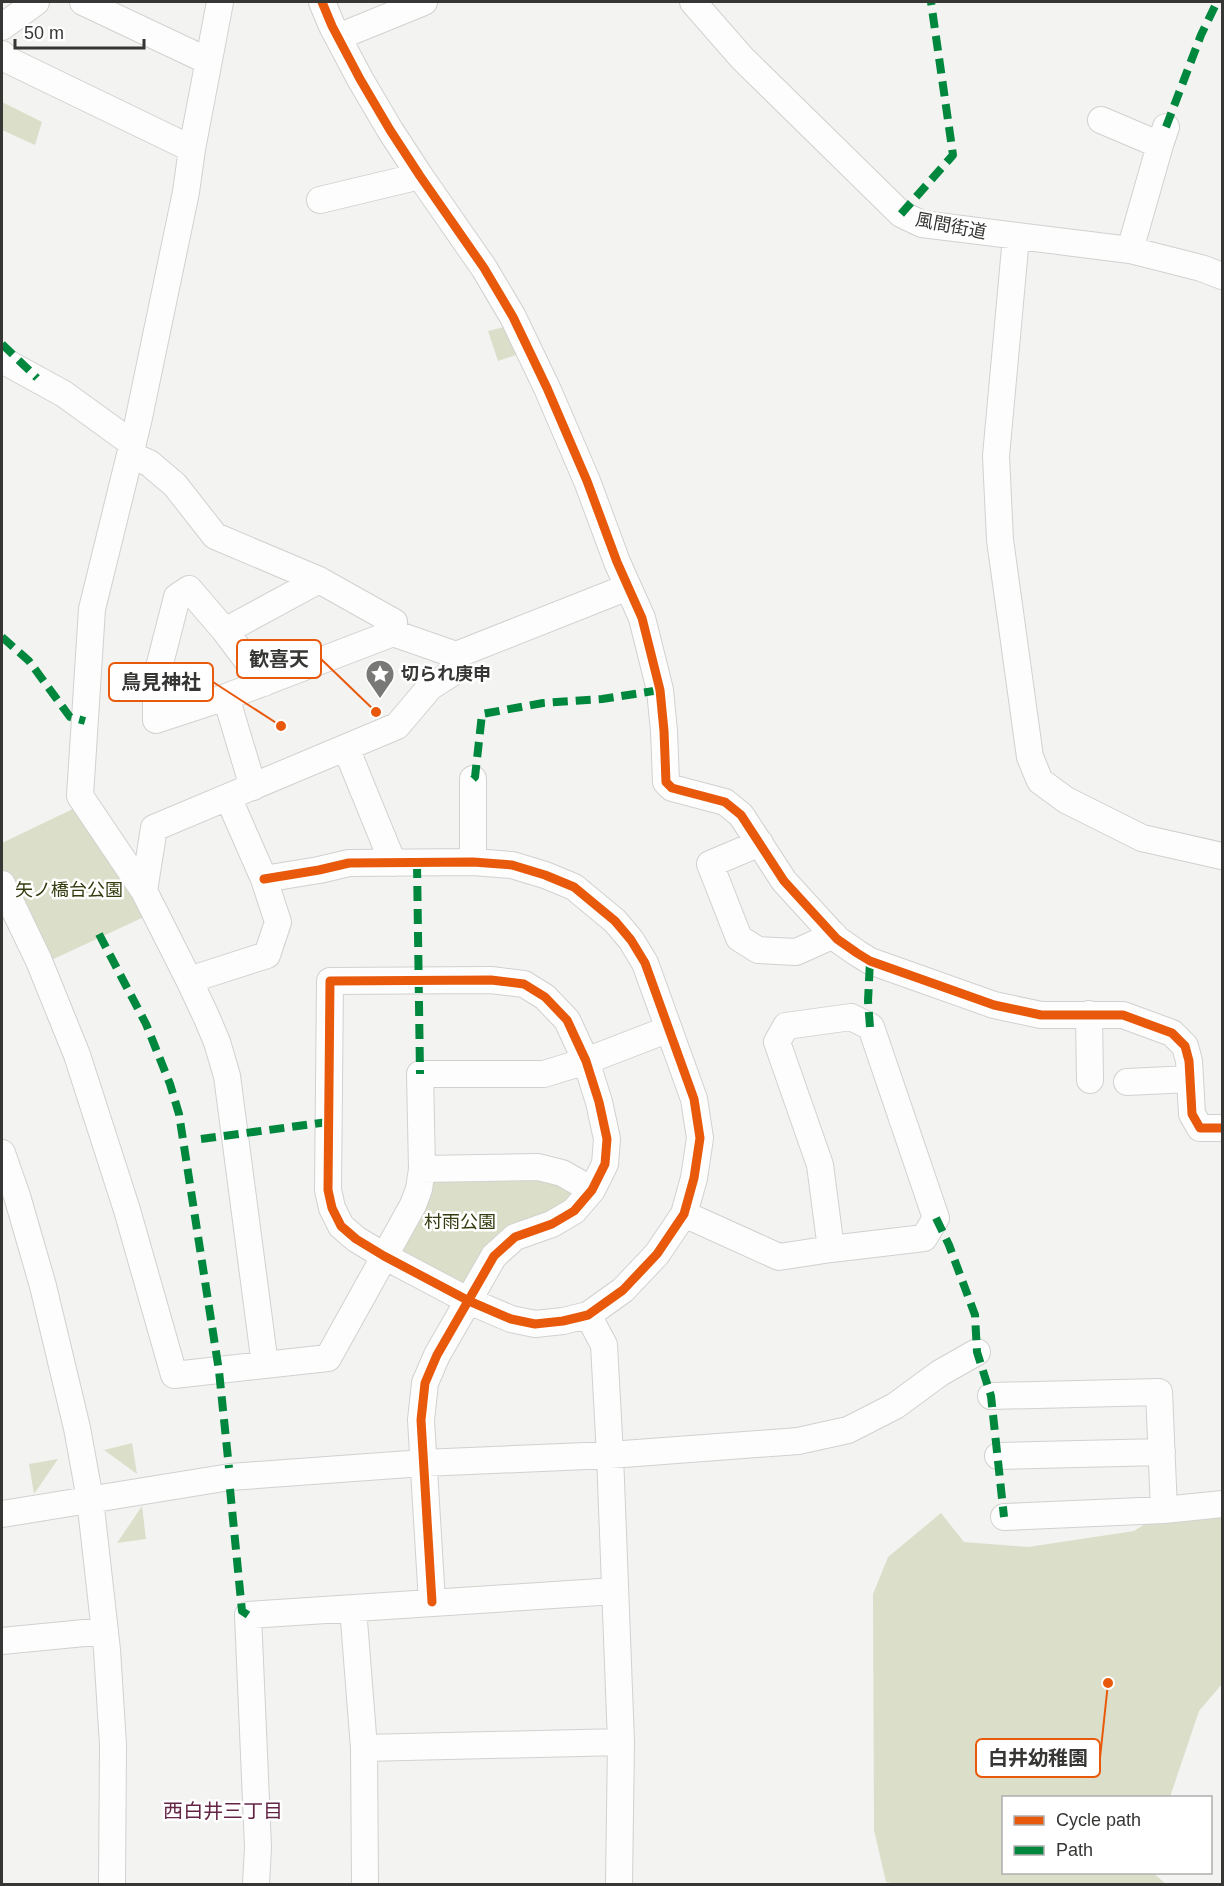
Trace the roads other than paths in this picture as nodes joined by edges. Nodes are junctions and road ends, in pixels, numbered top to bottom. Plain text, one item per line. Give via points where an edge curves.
1 (36, 2) edge
2 (83, 2) edge
3 (220, 2) edge
4 (322, 2) edge
5 (424, 2) edge
6 (693, 2) edge
7 (2, 27) edge
8 (338, 37) junction
9 (208, 61) junction
10 (4, 64) edge
11 (1101, 120) dead end
12 (192, 149) junction
13 (420, 176) junction
14 (320, 200) dead end
15 (1016, 237) junction
16 (1130, 250) junction
17 (1222, 276) edge
18 (2, 360) edge
19 (131, 449) junction
20 (319, 580) junction
21 (628, 587) junction
22 (225, 631) junction
23 (393, 633) junction
24 (456, 655) junction
25 (264, 683) junction
26 (226, 698) junction
27 (346, 748) junction
28 (472, 779) dead end
29 (253, 787) junction
30 (228, 797) junction
31 (760, 843) junction
32 (1222, 856) edge
33 (473, 862) junction
34 (393, 863) junction
35 (264, 879) junction
36 (2, 884) edge
37 (144, 891) junction
38 (834, 935) junction
39 (189, 980) junction
40 (1089, 1014) junction
41 (669, 1029) junction
42 (586, 1061) junction
43 (1190, 1079) junction
44 (1090, 1080) dead end
45 (1127, 1082) dead end
46 (1222, 1128) edge
47 (2, 1153) edge
48 (422, 1169) junction
49 (592, 1190) junction
50 (684, 1214) junction
51 (831, 1249) junction
52 (384, 1256) junction
53 (469, 1301) junction
54 (588, 1315) junction
55 (978, 1352) dead end
56 (265, 1365) junction
57 (991, 1396) dead end
58 (1162, 1452) junction
59 (610, 1455) junction
60 (998, 1456) dead end
61 (423, 1463) junction
62 (90, 1498) junction
63 (1222, 1504) edge
64 (1164, 1510) junction
65 (2, 1514) edge
66 (1004, 1517) dead end
67 (615, 1591) junction
68 (432, 1602) junction
69 (353, 1608) junction
70 (105, 1631) junction
71 (2, 1641) edge
72 (621, 1742) junction
73 (364, 1748) junction
74 (112, 1884) edge
75 (256, 1884) edge
76 (365, 1884) edge
77 (619, 1884) edge

1 - 7 street
2 - 9 street
3 - 9 street
4 - 8 street
5 - 8 street
6 - 15 street, 風間街道 via 742,58 901,214 922,224
8 - 13 street
9 - 12 street
10 - 12 street
11 - 16 street via 1163,136
12 - 19 street
13 - 14 street
13 - 21 street via 513,317 583,471
15 - 16 street, 風間街道
15 - 32 street via 996,456 1000,540 1030,757 1040,781 1066,801 1142,838
16 - 17 street, 風間街道
18 - 19 street via 64,394
19 - 20 street via 175,484 214,536
19 - 37 street via 92,609 80,796
20 - 22 street
20 - 23 street via 394,622
21 - 24 street
21 - 31 street via 642,618 660,690 666,782 672,788 725,802 741,815
22 - 25 street
22 - 26 street via 189,589 177,597 156,679 156,720
23 - 24 street
23 - 25 street
24 - 27 street via 452,673 430,687 398,726
25 - 26 street
26 - 29 street
27 - 29 street
27 - 34 street
28 - 33 street
29 - 30 street
30 - 35 street
30 - 37 street via 154,828
31 - 38 street via 784,881
31 - 38 street via 710,864 739,938 758,950 796,952
33 - 34 street
33 - 41 street via 512,865 546,875 574,887 594,902 631,940 645,963
34 - 35 street via 349,862
35 - 39 street via 278,922 267,956
36 - 56 street via 77,1055 174,1375
37 - 39 street
38 - 40 street via 870,961 994,1005 1041,1015
39 - 56 street via 217,1042 226,1076
40 - 43 street via 1123,1015 1172,1033 1185,1046
40 - 44 street
41 - 42 street
41 - 50 street via 694,1099 700,1138
42 - 48 street via 544,1074 420,1074
42 - 49 street via 607,1139 605,1164
42 - 52 street via 567,1020 524,984 491,980 330,981 328,1190 341,1226
43 - 45 street
43 - 46 street via 1192,1114 1200,1128
47 - 62 street via 43,1286
48 - 49 street via 538,1167 562,1173
48 - 52 street via 413,1205
49 - 53 street via 574,1211 552,1224 515,1237 494,1256
50 - 51 street via 779,1257
50 - 54 street via 657,1254 623,1290
51 - 51 street via 820,1165 777,1042 786,1026 851,1017 871,1027 936,1218 924,1238
52 - 53 street
52 - 56 street via 328,1358
53 - 54 street via 511,1319 535,1324
53 - 61 street via 425,1383 421,1420
54 - 59 street via 604,1345
55 - 59 street via 894,1406 848,1430 798,1441
57 - 58 street via 1159,1392
58 - 60 street
58 - 64 street
59 - 61 street
59 - 67 street
61 - 62 street via 230,1477
61 - 68 street
62 - 65 street
62 - 70 street
63 - 64 street
64 - 66 street
67 - 68 street
67 - 72 street
68 - 69 street
69 - 73 street
69 - 75 street via 249,1615
70 - 71 street
70 - 74 street via 113,1745
72 - 73 street
72 - 77 street
73 - 76 street

